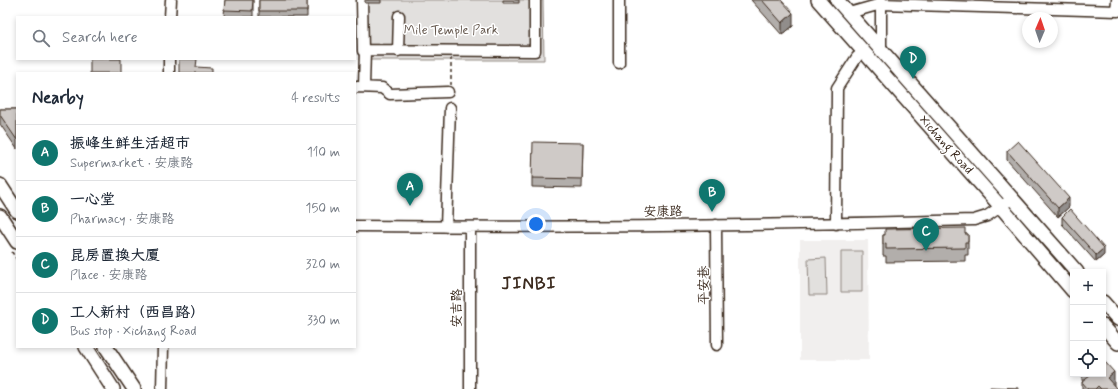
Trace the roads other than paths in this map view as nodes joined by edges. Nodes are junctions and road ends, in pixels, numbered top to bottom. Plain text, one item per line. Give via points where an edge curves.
1 (171, 0) edge
2 (362, 0) edge
3 (535, 0) edge
4 (619, 0) edge
5 (818, 0) edge
6 (837, 0) edge
7 (1116, 0) edge
8 (881, 2) edge
9 (1117, 11) edge
10 (849, 13) junction
11 (170, 16) edge
12 (399, 16) dead end
13 (881, 49) junction
14 (365, 50) junction
15 (398, 51) junction
16 (863, 52) junction
17 (169, 60) edge
18 (619, 63) dead end
19 (169, 72) edge
20 (360, 88) edge
21 (449, 90) road end
22 (450, 108) dead end
23 (0, 185) edge
24 (1012, 198) junction
25 (1001, 207) junction
26 (16, 209) edge
27 (0, 216) edge
28 (836, 224) junction
29 (716, 225) junction
30 (356, 226) edge
31 (8, 227) edge
32 (446, 227) junction
33 (470, 227) junction
34 (16, 240) edge
35 (1074, 269) edge
36 (1070, 288) edge
37 (1106, 305) edge
38 (1118, 319) edge
39 (1106, 330) edge
40 (1118, 344) edge
41 (717, 345) dead end
42 (87, 348) edge
43 (107, 348) edge
44 (163, 348) edge
45 (113, 389) edge
46 (134, 389) edge
47 (162, 389) edge
48 (470, 389) edge

1 - 11 street
2 - 14 street
3 - 15 street via 535,51
4 - 18 street
5 - 16 main road, Xichang Road
6 - 10 main road, Xichang Road
7 - 9 street
8 - 9 street
8 - 10 street
8 - 13 street
10 - 13 main road, Xichang Road
12 - 15 street
13 - 24 main road, Xichang Road
14 - 15 street
14 - 20 street
16 - 25 main road, Xichang Road
16 - 28 street via 856,57 837,88
17 - 19 street
20 - 21 street via 382,88 390,94
22 - 32 street
23 - 26 main road
24 - 25 street, 安康路
24 - 35 main road, Xichang Road
25 - 28 street, 安康路 via 987,216 974,220
25 - 36 main road, Xichang Road
27 - 31 main road
28 - 29 street, 安康路
29 - 33 street, 安康路
29 - 41 street, 平安巷
30 - 32 street, 安康路
31 - 34 main road
32 - 33 street, 安康路
33 - 48 street, 安吉路
37 - 38 main road
39 - 40 main road
42 - 45 main road
43 - 46 main road
44 - 47 street

